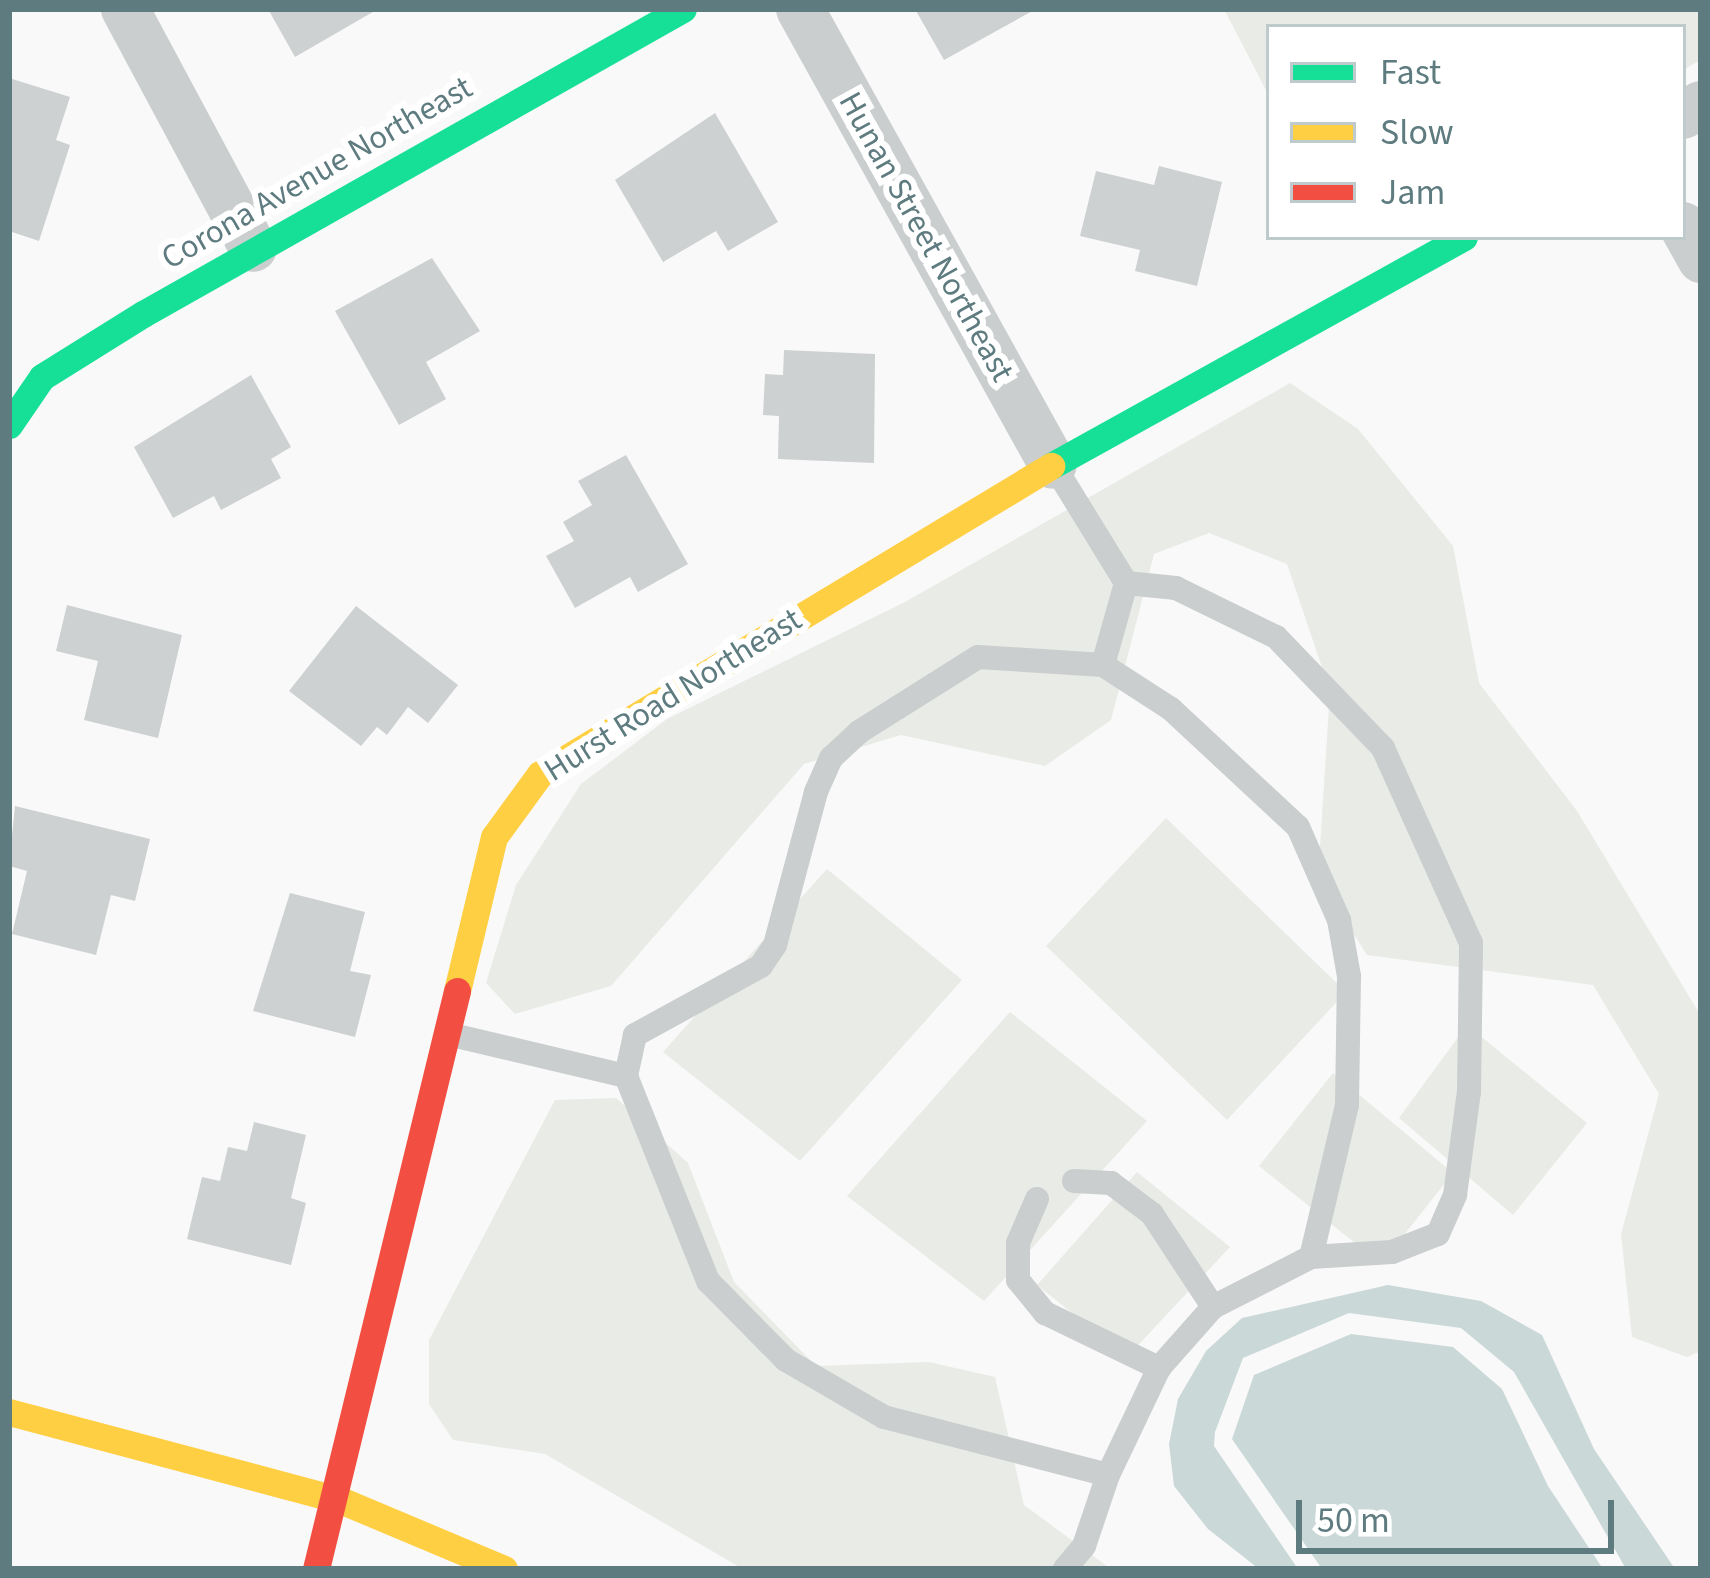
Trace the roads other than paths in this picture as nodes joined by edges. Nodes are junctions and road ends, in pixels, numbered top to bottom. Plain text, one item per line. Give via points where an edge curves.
1 (125, 9) edge
2 (682, 9) edge
3 (800, 9) edge
4 (1686, 232) edge
5 (1459, 240) edge
6 (253, 248) junction
7 (1701, 259) edge
8 (9, 425) edge
9 (1053, 465) junction
10 (1126, 583) junction
11 (1103, 664) junction
12 (447, 1034) junction
13 (626, 1076) junction
14 (1074, 1181) dead end
15 (1037, 1199) dead end
16 (1311, 1257) junction
17 (1214, 1306) junction
18 (1159, 1368) junction
19 (9, 1412) edge
20 (1108, 1475) junction
21 (340, 1500) junction
22 (316, 1569) edge
23 (504, 1569) edge
24 (1065, 1569) edge

1 - 6 street
2 - 6 street, Corona Avenue Northeast
3 - 9 street, Hunan Street Northeast
4 - 7 street
5 - 9 street, Hurst Road Northeast
6 - 8 street, Corona Avenue Northeast via 42,377
9 - 10 lane
9 - 12 street, Hurst Road Northeast via 542,771 494,837
10 - 11 lane
10 - 16 lane via 1176,588 1276,637 1383,748 1471,943 1469,1092 1455,1196 1438,1234 1392,1252
11 - 13 lane via 978,657 859,732 831,758 816,792 804,861 768,955 634,1035
11 - 16 lane via 1171,709 1298,827 1339,920 1349,976 1347,1105
12 - 13 lane
12 - 21 street, Hurst Road Northeast
13 - 20 lane via 708,1281 786,1360 884,1417
14 - 17 lane via 1111,1183 1152,1214
15 - 18 lane via 1018,1244 1018,1280 1045,1312
16 - 17 lane
17 - 18 lane
18 - 20 lane
19 - 21 street
20 - 24 lane via 1084,1546
21 - 22 street, Hurst Road Northeast
21 - 23 street

